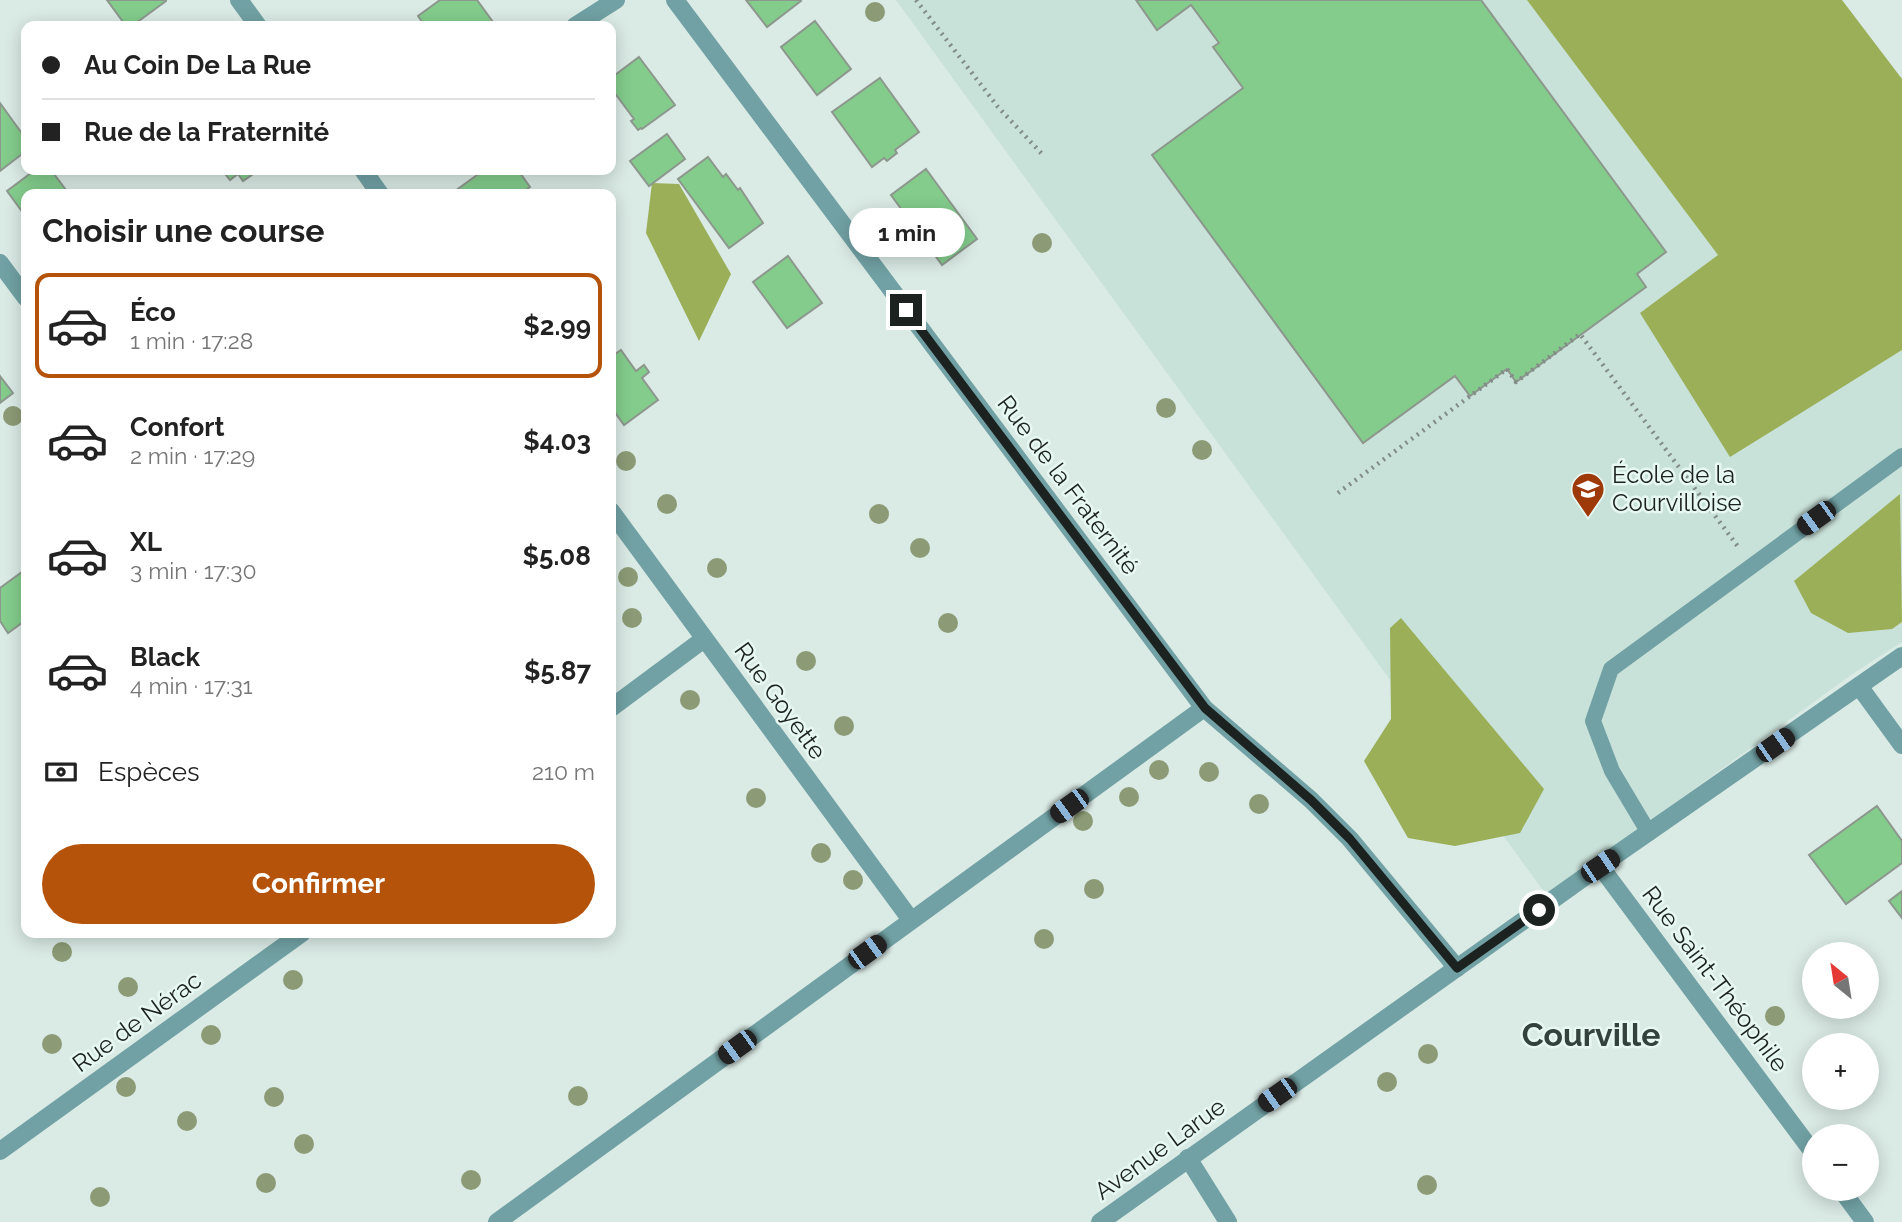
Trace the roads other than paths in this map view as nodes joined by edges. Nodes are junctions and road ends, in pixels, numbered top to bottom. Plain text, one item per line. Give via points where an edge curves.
1 (239, 0) edge
2 (616, 0) edge
3 (675, 0) edge
4 (254, 21) edge
5 (583, 21) edge
6 (2, 269) edge
7 (21, 292) edge
8 (1902, 456) edge
9 (616, 518) edge
10 (704, 639) junction
11 (1902, 656) edge
12 (1859, 686) junction
13 (616, 704) edge
14 (1205, 708) junction
15 (1902, 745) edge
16 (1649, 833) junction
17 (1600, 866) junction
18 (911, 920) junction
19 (295, 938) edge
20 (1457, 968) junction
21 (1802, 1138) edge
22 (0, 1151) edge
23 (1188, 1158) junction
24 (1850, 1201) edge
25 (497, 1222) edge
26 (1100, 1222) edge
27 (1228, 1222) edge
28 (1865, 1222) edge

1 - 4 street
2 - 5 street
3 - 14 street, Rue de la Fraternité
6 - 7 street
8 - 16 lane via 1611,669 1593,721 1612,771
9 - 10 street, Rue Goyette
10 - 13 street
10 - 18 street, Rue Goyette
11 - 12 street, Avenue Larue
12 - 15 street
12 - 16 street, Avenue Larue
14 - 18 street
14 - 20 street, Rue de la Fraternité via 1350,839
16 - 17 street, Avenue Larue
17 - 20 street, Avenue Larue
17 - 21 street, Rue Saint-Théophile
18 - 25 street
19 - 22 street, Rue de Nérac
20 - 23 street, Avenue Larue
23 - 26 street, Avenue Larue
23 - 27 street
24 - 28 street

